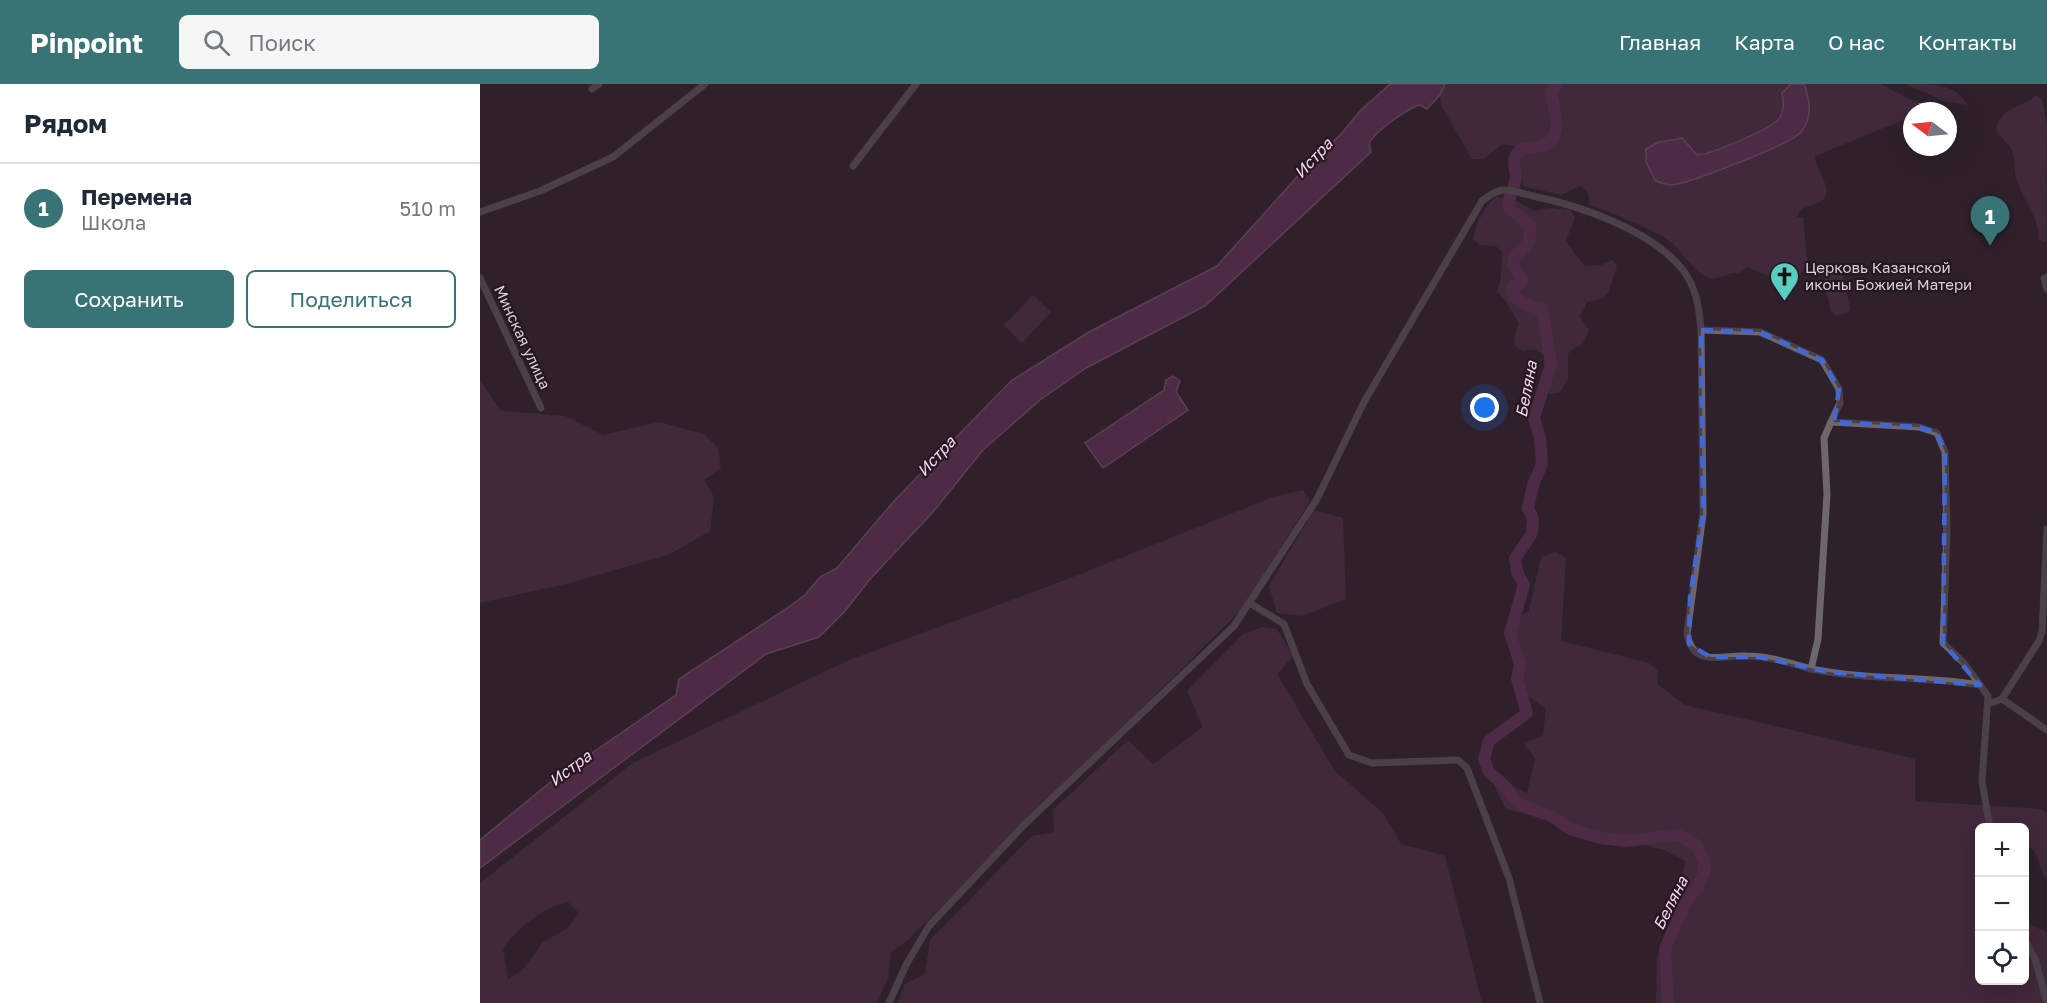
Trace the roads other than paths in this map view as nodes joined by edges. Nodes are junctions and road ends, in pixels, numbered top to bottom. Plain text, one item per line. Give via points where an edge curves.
1 (599, 84) edge
2 (705, 84) edge
3 (916, 84) edge
4 (592, 90) dead end
5 (853, 166) dead end
6 (480, 212) edge
7 (2047, 277) edge
8 (480, 278) edge
9 (2047, 289) edge
10 (1701, 330) junction
11 (541, 408) dead end
12 (1831, 422) junction
13 (2047, 529) edge
14 (2046, 584) edge
15 (2045, 599) edge
16 (1251, 604) junction
17 (1811, 669) junction
18 (1980, 685) junction
19 (2002, 699) junction
20 (1989, 704) junction
21 (2047, 730) edge
22 (1988, 823) edge
23 (2029, 946) edge
24 (889, 1003) edge
25 (1540, 1003) edge
26 (2046, 1003) edge

1 - 4 street
2 - 6 street via 613,157 540,191
3 - 5 street
7 - 9 street
8 - 11 street, Минская улица
10 - 12 street via 1760,332 1822,360 1839,389 1840,403
10 - 16 street via 1699,302 1683,270 1668,255 1615,223 1575,205 1518,192 1504,190 1482,201 1364,402 1317,500
10 - 17 street via 1703,514 1689,607 1689,644 1701,656 1773,658
12 - 17 street via 1824,438 1827,494 1818,639
12 - 18 street via 1919,427 1937,434 1945,452 1943,643
13 - 14 street
14 - 15 street
15 - 19 street via 2039,641
16 - 24 street via 1234,626 1024,825 929,926
16 - 25 street via 1284,624 1307,684 1349,755 1372,764 1458,760 1467,768 1509,878
17 - 18 street
18 - 20 street
19 - 20 street
19 - 21 street
20 - 22 street via 1982,781
23 - 26 street

